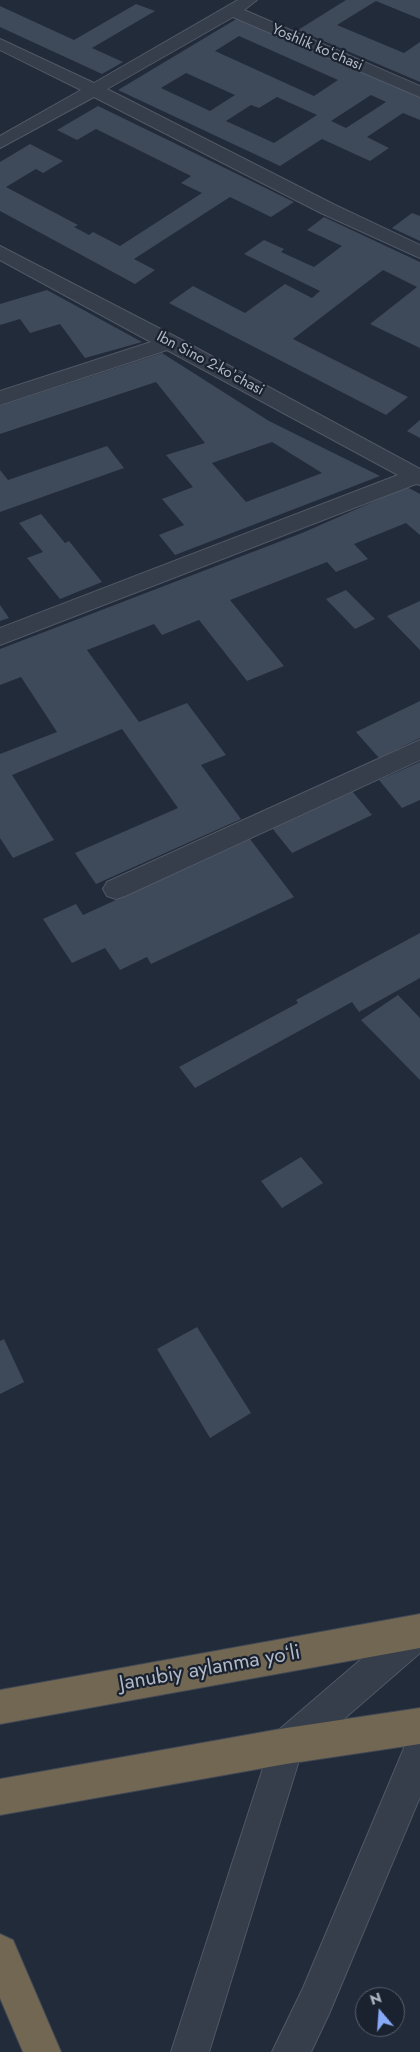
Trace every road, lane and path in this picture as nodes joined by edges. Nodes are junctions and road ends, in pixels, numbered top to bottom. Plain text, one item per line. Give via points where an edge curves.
1 (249, 0) edge
2 (232, 11) junction
3 (0, 44) edge
4 (95, 90) junction
5 (420, 92) edge
6 (0, 143) edge
7 (0, 252) edge
8 (420, 252) edge
9 (171, 342) junction
10 (0, 398) edge
11 (418, 477) edge
12 (0, 637) edge
13 (420, 749) edge
14 (116, 889) dead end
15 (420, 1631) edge
16 (0, 1707) edge
17 (420, 1726) edge
18 (286, 1746) junction
19 (420, 1754) edge
20 (0, 1797) edge
21 (0, 1953) edge
22 (42, 2052) edge
23 (190, 2052) edge
24 (291, 2052) edge

1 - 2 street
2 - 4 street
2 - 5 street, Yoshlik koʻchasi
3 - 4 street
4 - 6 street
4 - 8 street via 328,209
7 - 9 street, Ibn Sino 2-koʼchasi
9 - 10 street
9 - 11 street, Ibn Sino 2-koʼchasi
11 - 12 street
13 - 14 street
15 - 16 highway, Janubiy aylanma yoʻli
15 - 18 street
17 - 18 highway
18 - 20 highway
18 - 23 street
19 - 24 street via 316,2001
21 - 22 highway

